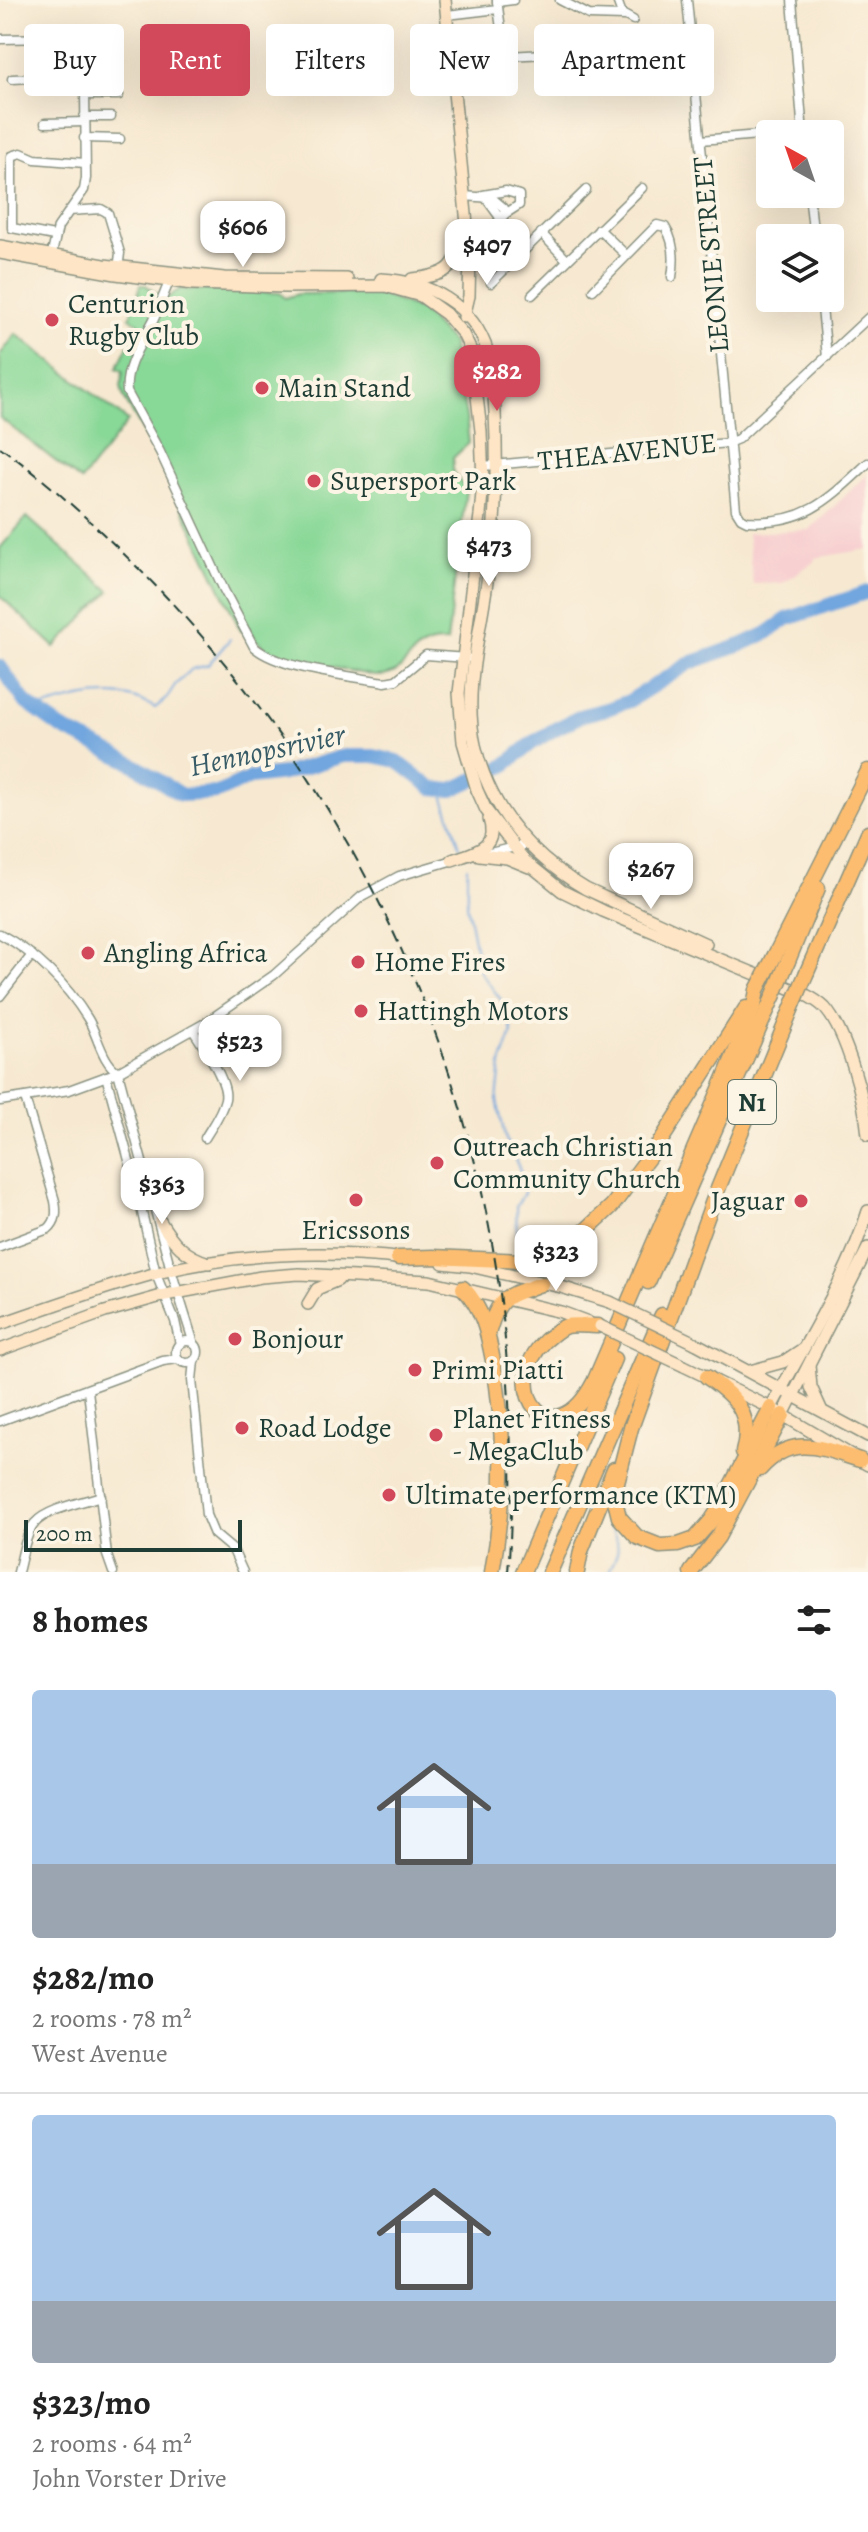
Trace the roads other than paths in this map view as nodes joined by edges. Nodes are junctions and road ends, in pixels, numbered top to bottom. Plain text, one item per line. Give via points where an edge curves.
1 (445, 0) edge
2 (513, 0) edge
3 (560, 0) edge
4 (617, 0) edge
5 (687, 0) edge
6 (792, 0) edge
7 (497, 4) edge
8 (447, 15) junction
9 (624, 16) junction
10 (633, 20) dead end
11 (1, 39) edge
12 (24, 39) edge
13 (534, 55) edge
14 (24, 78) edge
15 (12, 79) dead end
16 (85, 96) edge
17 (111, 117) dead end
18 (84, 120) junction
19 (802, 120) edge
20 (45, 123) dead end
21 (756, 135) edge
22 (84, 138) junction
23 (120, 139) dead end
24 (701, 140) junction
25 (85, 163) junction
26 (642, 188) dead end
27 (586, 190) dead end
28 (463, 196) junction
29 (482, 197) junction
30 (465, 209) junction
31 (69, 211) junction
32 (503, 217) junction
33 (599, 229) junction
34 (541, 233) junction
35 (54, 236) junction
36 (0, 246) edge
37 (0, 253) edge
38 (626, 255) junction
39 (51, 258) junction
40 (567, 260) junction
41 (510, 264) junction
42 (117, 270) junction
43 (672, 277) dead end
44 (399, 280) junction
45 (169, 282) junction
46 (491, 283) dead end
47 (593, 290) dead end
48 (532, 295) dead end
49 (822, 312) edge
50 (466, 314) junction
51 (868, 318) edge
52 (458, 327) junction
53 (827, 357) junction
54 (726, 426) junction
55 (728, 443) junction
56 (706, 445) junction
57 (868, 463) edge
58 (498, 465) junction
59 (483, 466) junction
60 (469, 658) junction
61 (868, 771) edge
62 (487, 801) junction
63 (868, 833) edge
64 (527, 844) junction
65 (514, 848) junction
66 (479, 855) junction
67 (452, 860) junction
68 (536, 871) junction
69 (0, 934) edge
70 (32, 955) junction
71 (781, 958) junction
72 (757, 990) junction
73 (0, 996) edge
74 (193, 1030) junction
75 (114, 1070) junction
76 (105, 1078) junction
77 (868, 1090) edge
78 (25, 1098) junction
79 (0, 1101) edge
80 (868, 1135) edge
81 (205, 1138) dead end
82 (713, 1201) junction
83 (868, 1211) edge
84 (160, 1221) junction
85 (0, 1247) edge
86 (868, 1248) edge
87 (398, 1258) junction
88 (211, 1264) junction
89 (171, 1270) junction
90 (156, 1274) junction
91 (350, 1277) junction
92 (541, 1284) junction
93 (463, 1288) junction
94 (180, 1291) junction
95 (165, 1295) junction
96 (503, 1299) junction
97 (308, 1304) dead end
98 (0, 1324) edge
99 (599, 1326) junction
100 (488, 1334) junction
101 (194, 1344) junction
102 (0, 1350) edge
103 (802, 1350) junction
104 (180, 1355) junction
105 (194, 1361) junction
106 (809, 1361) junction
107 (750, 1371) junction
108 (707, 1377) junction
109 (192, 1380) junction
110 (781, 1389) junction
111 (88, 1390) junction
112 (793, 1395) junction
113 (822, 1410) junction
114 (777, 1412) junction
115 (0, 1421) edge
116 (631, 1428) junction
117 (868, 1436) edge
118 (864, 1463) edge
119 (737, 1476) junction
120 (741, 1495) junction
121 (101, 1496) junction
122 (18, 1572) edge
123 (113, 1572) edge
124 (243, 1572) edge
125 (492, 1572) edge
126 (523, 1572) edge
127 (550, 1572) edge
128 (577, 1572) edge
129 (691, 1572) edge

1 - 8 street
2 - 7 street
3 - 9 street via 589,15
4 - 9 street
5 - 24 street, LEONIE STREET
6 - 19 street
7 - 8 street
7 - 13 street via 507,56
8 - 28 street
9 - 10 street
11 - 12 street
14 - 15 street
16 - 18 street
17 - 18 street
18 - 20 street
18 - 22 street
21 - 24 street
22 - 23 street
22 - 25 street
24 - 54 street, LEONIE STREET
25 - 31 street via 85,186
25 - 35 street via 12,156 12,228
26 - 33 street
27 - 34 street
28 - 29 street
28 - 30 street
29 - 32 street
29 - 32 street via 516,193 519,205
30 - 44 street via 459,253 451,266 431,277
30 - 50 street via 470,281
31 - 35 street
31 - 42 street via 108,213 120,253
32 - 41 street via 491,229 490,244
33 - 38 street
33 - 40 street
34 - 40 street
34 - 41 street
35 - 39 street
36 - 39 street
37 - 39 street
38 - 43 street via 661,225 673,247
38 - 47 street
39 - 42 street
40 - 48 street
41 - 46 street
42 - 44 street via 224,278
42 - 45 street
44 - 50 street via 435,291
45 - 52 street via 385,286 428,300
45 - 60 street via 130,366 127,392 254,647 279,661 389,683 426,655
49 - 53 street
50 - 52 street
50 - 58 street via 483,337 490,361
51 - 53 street, THEA AVENUE
52 - 59 street via 474,363
53 - 55 street, THEA AVENUE via 754,427
54 - 55 street, LEONIE STREET
54 - 56 street
55 - 56 street, THEA AVENUE
55 - 57 street, LEONIE STREET via 736,510 747,521 804,514 828,500
56 - 58 street, THEA AVENUE
58 - 59 street, THEA AVENUE
58 - 60 street via 494,534
59 - 60 street
60 - 62 street via 459,718
61 - 71 highway, N1
62 - 64 street
62 - 65 street
62 - 67 street via 489,842
63 - 82 highway, N1, bridge
64 - 65 street
64 - 77 street via 586,889 821,996 842,1024
65 - 66 street
65 - 68 street
66 - 67 street
66 - 68 street via 507,858
67 - 74 street via 399,876 362,896 274,975
68 - 80 street via 586,904 818,1002 837,1026 862,1098
69 - 70 street
70 - 73 street
70 - 75 street via 78,1004
71 - 72 highway, bridge
71 - 126 highway, N1, bridge via 773,997
72 - 87 highway via 660,1142 612,1206 572,1243 524,1261
72 - 99 highway via 720,1090 594,1382 575,1410 544,1415 529,1396 527,1375 535,1354 562,1328
74 - 75 street
74 - 81 street via 226,1093
75 - 76 street
75 - 84 street
76 - 78 street
76 - 90 street
78 - 79 street
78 - 85 street via 56,1215 48,1229
82 - 116 highway
82 - 127 highway, N1
83 - 103 street
84 - 88 street via 178,1248
84 - 89 street
86 - 106 street
87 - 88 street via 326,1253
87 - 92 street via 470,1266
88 - 89 street
89 - 90 street
89 - 94 street
90 - 95 street
90 - 98 street
91 - 93 street
91 - 94 street via 261,1277
91 - 97 street via 320,1286
92 - 96 highway
92 - 107 street, bridge via 610,1302
93 - 96 street
93 - 100 highway
94 - 95 street
94 - 101 street
95 - 102 street
95 - 104 street via 178,1327
96 - 99 street
96 - 100 highway
99 - 108 street, bridge
100 - 125 highway via 504,1466
101 - 104 street via 187,1341
101 - 105 street
103 - 107 street via 783,1362
103 - 110 street
104 - 105 street
104 - 109 street
104 - 111 street
105 - 109 street
106 - 112 street
106 - 113 street via 811,1387
107 - 110 street
108 - 114 street
108 - 119 highway via 736,1400 745,1420
109 - 124 street via 206,1515
110 - 112 street
110 - 114 street
111 - 115 street
111 - 121 street
112 - 113 street
112 - 114 street
113 - 117 street
114 - 118 street
114 - 119 highway
114 - 120 highway
116 - 119 highway via 615,1501 619,1517 642,1541 671,1546 695,1539
116 - 128 highway
118 - 120 highway via 821,1448 790,1448 766,1463
120 - 129 highway
121 - 122 street via 36,1522
121 - 123 street

